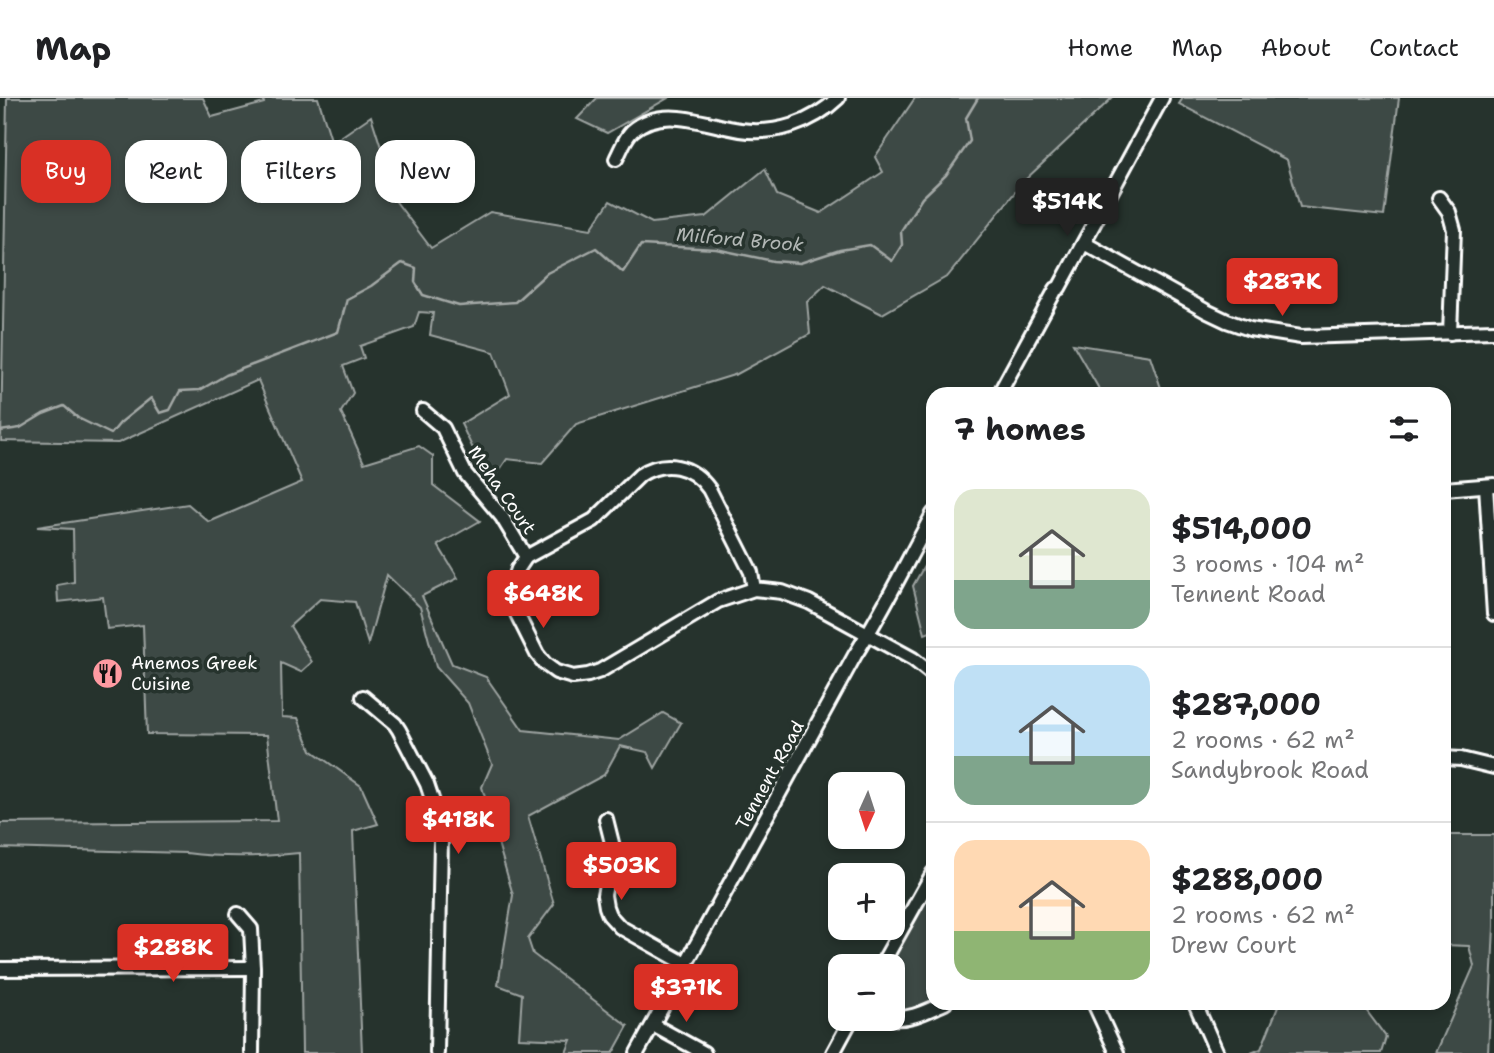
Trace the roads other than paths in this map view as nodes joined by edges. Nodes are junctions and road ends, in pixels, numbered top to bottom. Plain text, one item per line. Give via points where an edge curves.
1 (838, 98) edge
2 (1162, 98) edge
3 (616, 159) dead end
4 (1439, 198) dead end
5 (1084, 243) junction
6 (1494, 331) edge
7 (1450, 333) junction
8 (1003, 387) edge
9 (423, 411) dead end
10 (1490, 486) edge
11 (1451, 489) edge
12 (926, 527) edge
13 (526, 557) junction
14 (754, 589) junction
15 (1494, 614) edge
16 (868, 634) junction
17 (926, 669) edge
18 (363, 697) dead end
19 (1451, 758) edge
20 (1494, 767) edge
21 (606, 819) dead end
22 (926, 886) edge
23 (238, 914) dead end
24 (888, 954) edge
25 (686, 964) junction
26 (253, 968) junction
27 (0, 969) edge
28 (929, 1010) edge
29 (1097, 1010) edge
30 (1198, 1010) edge
31 (905, 1019) edge
32 (653, 1025) junction
33 (845, 1031) edge
34 (252, 1053) edge
35 (437, 1053) edge
36 (637, 1053) edge
37 (704, 1053) edge
38 (834, 1053) edge
39 (1117, 1053) edge
40 (1217, 1053) edge

1 - 3 street via 810,119 769,131 679,118 652,120 627,136
2 - 5 street
4 - 7 street via 1454,230
5 - 7 street via 1206,311 1250,329 1301,337
5 - 8 street
6 - 7 street
9 - 13 street, Meha Court via 443,428 465,473 502,517
10 - 11 street
10 - 15 street
12 - 16 street, Tennent Road
13 - 14 street via 594,520 648,470 673,466 695,474 709,489 751,572
13 - 14 street via 512,587 513,604 545,664 573,677 600,671 718,601
14 - 16 street via 798,596
16 - 17 street
16 - 25 street, Tennent Road
18 - 35 street via 399,730 427,784 439,820
19 - 20 street
21 - 25 street via 613,846 604,895 609,915 620,927
22 - 24 street
23 - 26 street via 251,929
25 - 32 street, Tennent Road
26 - 27 street
26 - 34 street
28 - 31 street
29 - 39 street
30 - 40 street
32 - 36 street, Tennent Road
32 - 37 street
33 - 38 street

